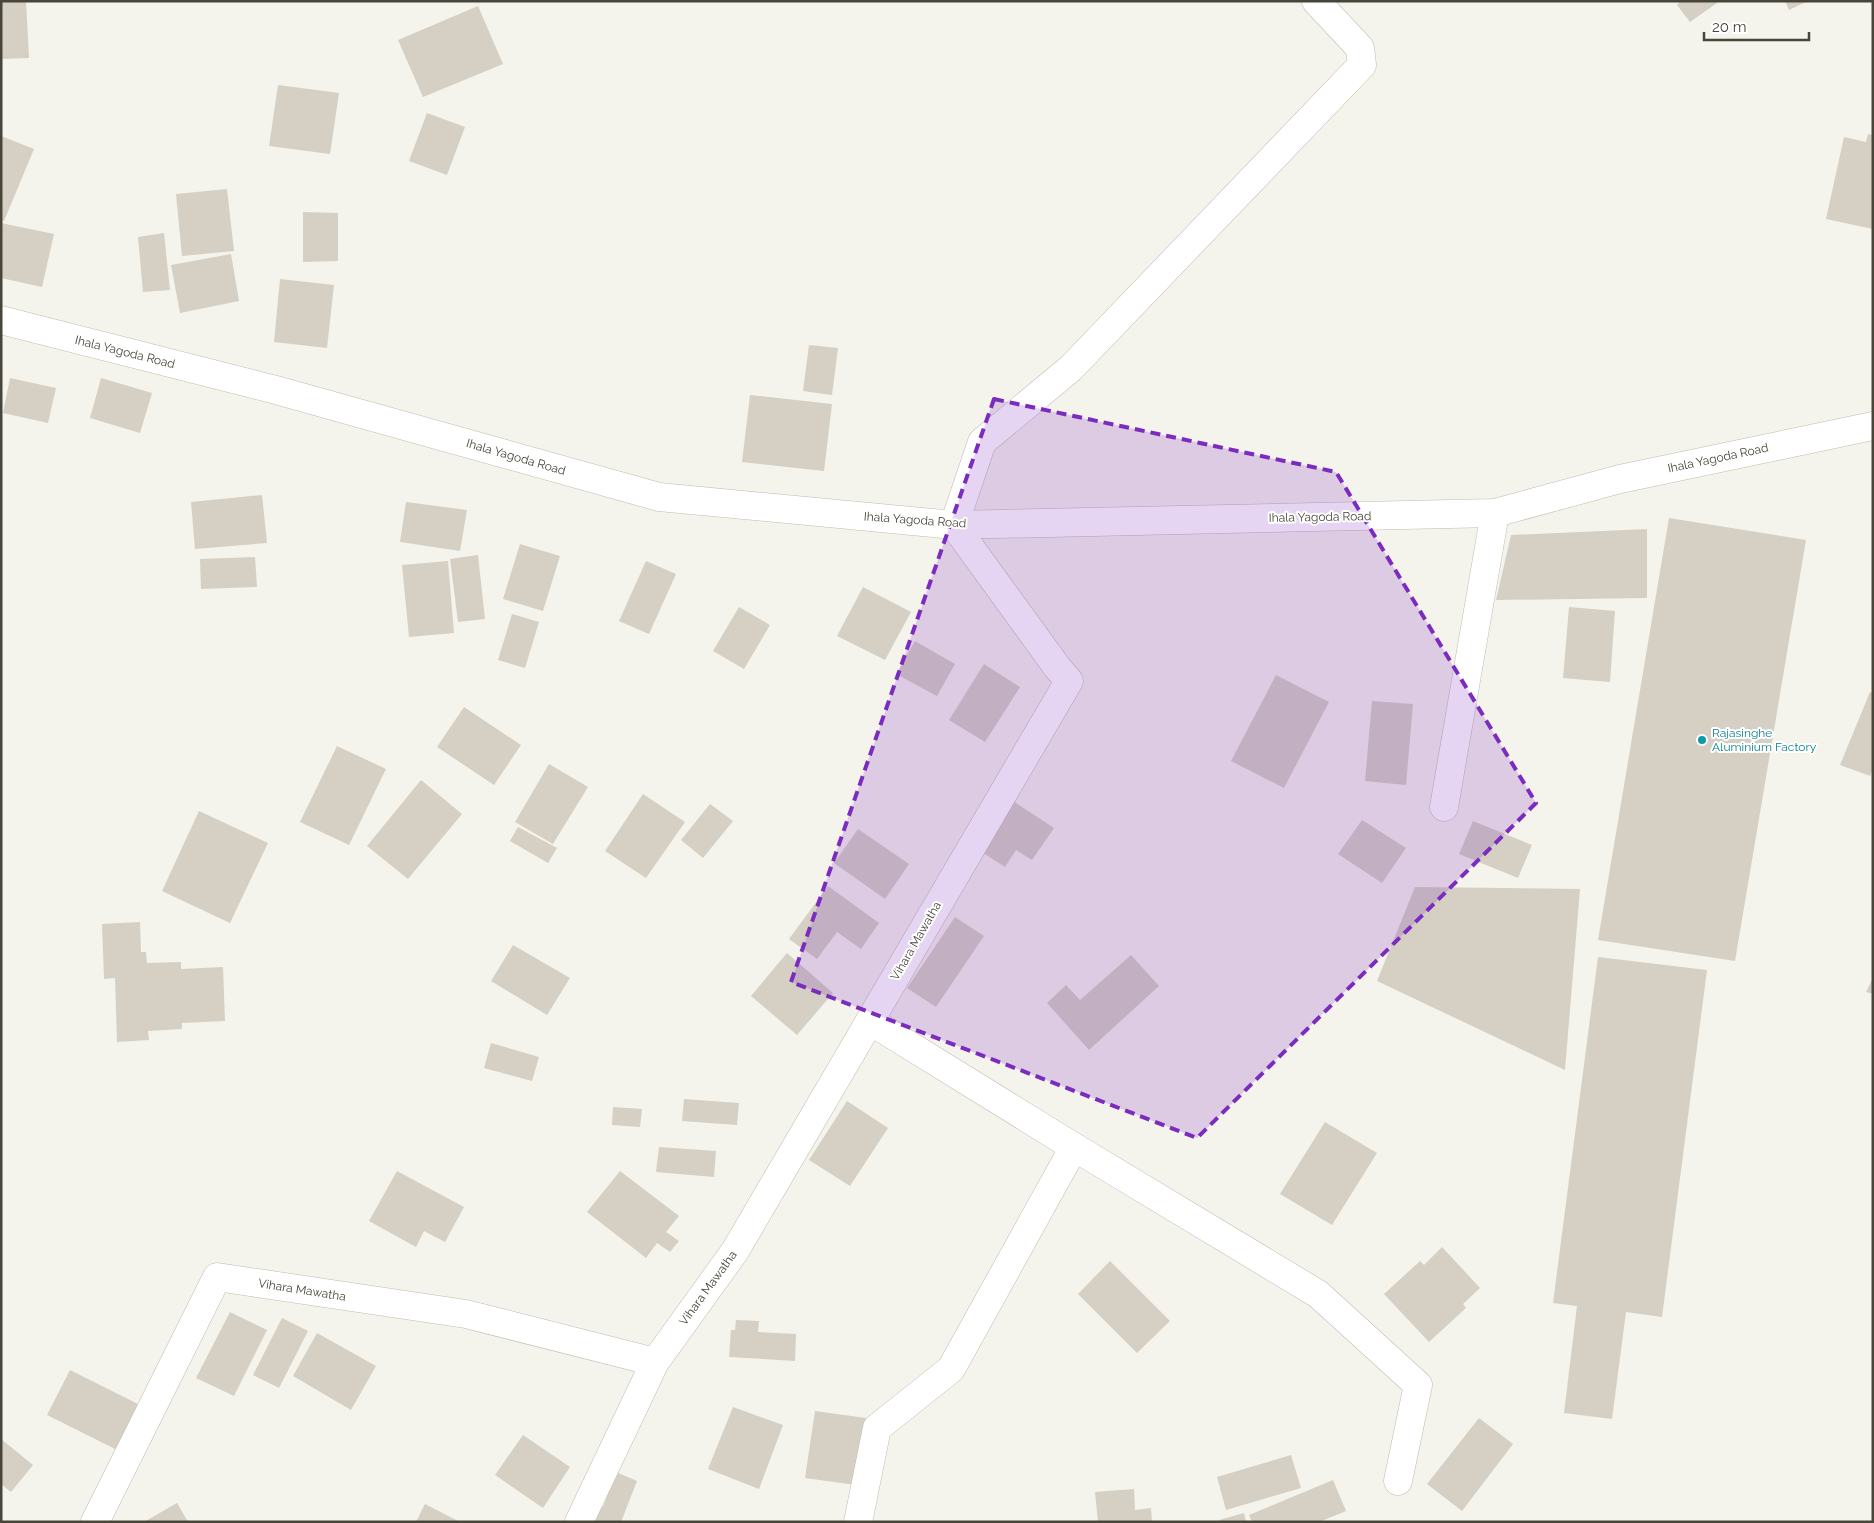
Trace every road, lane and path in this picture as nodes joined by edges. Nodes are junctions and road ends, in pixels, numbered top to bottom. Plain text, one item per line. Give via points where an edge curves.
1 (1316, 1) edge
2 (1, 320) edge
3 (1873, 426) edge
4 (1495, 513) junction
5 (954, 524) junction
6 (1444, 807) dead end
7 (870, 1021) junction
8 (1074, 1147) junction
9 (655, 1362) junction
10 (1398, 1481) dead end
11 (95, 1522) edge
12 (579, 1522) edge
13 (858, 1522) edge

1 - 5 street via 1360,48 1362,65 1071,368 982,442
2 - 5 street, Ihala Yagoda Road via 276,390 659,497
3 - 4 street, Ihala Yagoda Road via 1620,479
4 - 5 street, Ihala Yagoda Road
4 - 6 street
5 - 7 street, Vihara Mawatha via 1069,681
7 - 8 street
7 - 9 street, Vihara Mawatha via 735,1251
8 - 10 street via 1318,1294 1418,1386
8 - 13 street via 951,1369 877,1428
9 - 11 street, Vihara Mawatha via 466,1314 218,1277
9 - 12 street, Vihara Mawatha

